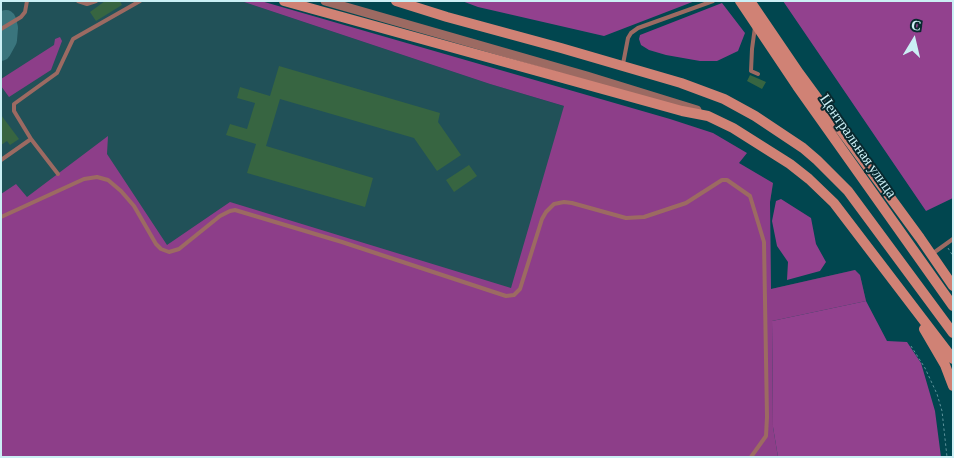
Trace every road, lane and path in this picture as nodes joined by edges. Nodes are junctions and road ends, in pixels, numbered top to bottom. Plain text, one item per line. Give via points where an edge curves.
1 (27, 1) edge
2 (78, 1) edge
3 (96, 1) edge
4 (140, 1) edge
5 (284, 1) edge
6 (325, 1) edge
7 (396, 1) edge
8 (713, 1) edge
9 (740, 1) edge
10 (750, 1) edge
11 (756, 25) junction
12 (1, 29) edge
13 (623, 66) junction
14 (758, 74) dead end
15 (708, 116) junction
16 (31, 139) junction
17 (1, 160) edge
18 (58, 174) dead end
19 (1, 217) edge
20 (953, 238) edge
21 (945, 245) junction
22 (931, 255) junction
23 (953, 256) edge
24 (953, 286) edge
25 (911, 304) junction
26 (953, 306) edge
27 (953, 333) edge
28 (911, 346) dead end
29 (953, 359) edge
30 (953, 386) edge
31 (751, 457) edge
32 (948, 457) edge

1 - 12 lane via 21,17
2 - 3 lane via 87,4
4 - 16 lane via 73,39 57,73 16,101 14,111
5 - 15 main road
6 - 15 street via 587,76
7 - 13 main road
8 - 13 lane via 631,32
9 - 11 main road, Центральная улица
10 - 22 main road, Центральная улица
11 - 14 lane via 751,71
11 - 26 main road, Центральная улица
13 - 27 main road via 724,99 803,148 853,196
15 - 25 main road via 734,128 809,179 853,226
16 - 17 lane
16 - 18 lane
19 - 31 lane via 84,179 102,178 121,191 134,206 156,244 169,252 179,249 220,216 235,210 506,296 514,295 520,289 542,218 554,204 572,203 626,218 644,217 686,204 722,180 727,180 750,196 764,242 766,431 764,441
20 - 21 lane
21 - 22 lane
21 - 23 path
22 - 24 main road, Центральная улица
25 - 29 main road
25 - 30 main road
28 - 32 path via 937,394

